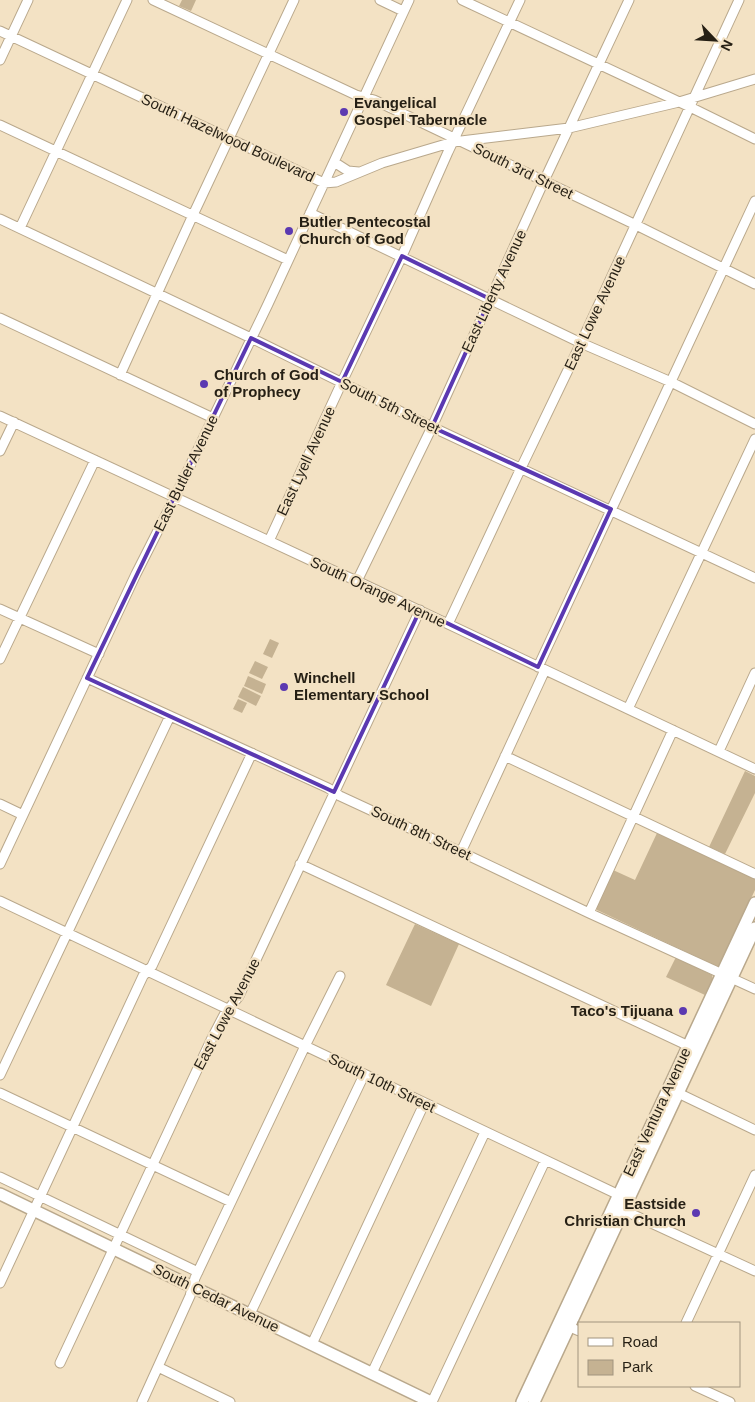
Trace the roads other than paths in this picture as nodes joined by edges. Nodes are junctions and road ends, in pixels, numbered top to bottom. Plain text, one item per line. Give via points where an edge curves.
1 (28, 0) edge
2 (127, 0) edge
3 (153, 0) edge
4 (294, 0) edge
5 (380, 0) edge
6 (409, 0) edge
7 (462, 0) edge
8 (520, 0) edge
9 (629, 0) edge
10 (739, 0) edge
11 (404, 11) junction
12 (509, 23) junction
13 (0, 31) edge
14 (11, 36) junction
15 (268, 54) junction
16 (0, 60) edge
17 (598, 64) junction
18 (92, 74) junction
19 (755, 79) edge
20 (364, 97) junction
21 (694, 97) junction
22 (679, 102) junction
23 (690, 107) junction
24 (0, 125) edge
25 (569, 128) junction
26 (229, 138) junction
27 (755, 139) edge
28 (455, 140) junction
29 (56, 151) junction
30 (334, 162) junction
31 (359, 172) junction
32 (544, 181) junction
33 (324, 183) junction
34 (755, 202) edge
35 (310, 213) junction
36 (192, 216) junction
37 (0, 219) edge
38 (636, 225) junction
39 (20, 228) junction
40 (402, 256) junction
41 (288, 260) junction
42 (724, 268) junction
43 (755, 284) edge
44 (156, 294) junction
45 (490, 299) junction
46 (0, 318) edge
47 (251, 338) junction
48 (581, 343) junction
49 (120, 374) junction
50 (342, 382) junction
51 (671, 382) junction
52 (0, 416) edge
53 (213, 418) junction
54 (14, 422) junction
55 (755, 424) edge
56 (432, 426) junction
57 (755, 439) edge
58 (0, 451) edge
59 (95, 460) junction
60 (521, 468) junction
61 (175, 497) junction
62 (611, 510) junction
63 (269, 541) junction
64 (702, 552) junction
65 (755, 578) edge
66 (357, 581) junction
67 (0, 609) edge
68 (420, 610) junction
69 (19, 618) junction
70 (448, 624) junction
71 (99, 654) junction
72 (0, 659) edge
73 (541, 669) junction
74 (755, 674) edge
75 (87, 678) junction
76 (628, 709) junction
77 (170, 716) junction
78 (673, 730) junction
79 (719, 751) junction
80 (252, 753) junction
81 (505, 756) junction
82 (755, 769) edge
83 (334, 792) junction
84 (0, 804) edge
85 (23, 815) junction
86 (633, 817) junction
87 (460, 852) junction
88 (0, 864) edge
89 (300, 864) junction
90 (755, 874) edge
91 (0, 901) edge
92 (755, 903) edge
93 (589, 913) junction
94 (755, 928) edge
95 (68, 932) junction
96 (148, 971) junction
97 (340, 976) dead end
98 (727, 976) junction
99 (755, 989) edge
100 (229, 1010) junction
101 (305, 1046) junction
102 (693, 1048) junction
103 (0, 1075) edge
104 (364, 1075) junction
105 (0, 1093) edge
106 (678, 1093) junction
107 (424, 1104) junction
108 (72, 1128) junction
109 (755, 1130) edge
110 (485, 1132) junction
111 (545, 1160) junction
112 (152, 1165) junction
113 (755, 1175) edge
114 (0, 1177) edge
115 (0, 1194) edge
116 (618, 1195) junction
117 (40, 1196) junction
118 (231, 1202) junction
119 (34, 1210) junction
120 (623, 1210) junction
121 (120, 1235) junction
122 (113, 1249) junction
123 (718, 1254) junction
124 (198, 1272) junction
125 (755, 1272) edge
126 (0, 1283) edge
127 (193, 1287) junction
128 (250, 1314) junction
129 (686, 1322) edge
130 (569, 1327) edge
131 (312, 1344) junction
132 (60, 1363) dead end
133 (158, 1367) junction
134 (372, 1373) junction
135 (697, 1387) edge
136 (142, 1402) edge
137 (230, 1402) edge
138 (432, 1402) edge
139 (522, 1402) edge
140 (534, 1402) edge
141 (730, 1402) edge

1 - 14 street
2 - 18 street
3 - 15 street, South 3rd Street
4 - 15 street
5 - 11 street
6 - 11 street, East Butler Avenue
7 - 12 street
8 - 12 street, East Lyell Avenue
9 - 17 street, East Liberty Avenue
10 - 21 street, East Lowe Avenue
11 - 20 street, East Butler Avenue
12 - 17 street
12 - 28 street, East Lyell Avenue
13 - 14 street, South Hazelwood Boulevard
14 - 16 street
14 - 18 street, South Hazelwood Boulevard
15 - 20 street, South 3rd Street
15 - 26 street
17 - 22 street
17 - 25 street, East Liberty Avenue
18 - 26 street, South Hazelwood Boulevard
18 - 29 street
19 - 21 street, South Hazelwood Boulevard
20 - 28 street, South 3rd Street
20 - 30 street, East Butler Avenue
21 - 22 street, South Hazelwood Boulevard
21 - 23 street, East Lowe Avenue
22 - 23 street
22 - 25 street, South Hazelwood Boulevard
23 - 27 street
23 - 38 street, East Lowe Avenue
24 - 29 street
25 - 28 street, South Hazelwood Boulevard
25 - 32 street, East Liberty Avenue
26 - 33 street, South Hazelwood Boulevard
26 - 36 street
28 - 31 street, South Hazelwood Boulevard
28 - 32 street, South 3rd Street
28 - 40 street, East Lyell Avenue
29 - 36 street
29 - 39 street
30 - 31 street via 348,171
30 - 33 street, East Butler Avenue
31 - 33 street, South Hazelwood Boulevard via 336,182
32 - 38 street, South 3rd Street
32 - 45 street, East Liberty Avenue
33 - 35 street, East Butler Avenue
34 - 42 street
35 - 40 street
35 - 41 street, East Butler Avenue
36 - 41 street
36 - 44 street
37 - 39 street, South 5th Street
38 - 42 street, South 3rd Street
38 - 48 street, East Lowe Avenue
39 - 44 street, South 5th Street
40 - 45 street
40 - 50 street, East Lyell Avenue
41 - 47 street, East Butler Avenue
42 - 43 street, South 3rd Street
42 - 51 street
44 - 47 street, South 5th Street
44 - 49 street
45 - 48 street
45 - 56 street, East Liberty Avenue
46 - 49 street
47 - 50 street, South 5th Street
47 - 53 street, East Butler Avenue
48 - 51 street
48 - 60 street, East Lowe Avenue
49 - 53 street
50 - 56 street, South 5th Street
50 - 63 street, East Lyell Avenue
51 - 55 street
51 - 62 street
52 - 54 street, South Orange Avenue
53 - 61 street, East Butler Avenue
54 - 58 street
54 - 59 street, South Orange Avenue
56 - 60 street, South 5th Street
56 - 66 street, East Liberty Avenue
57 - 64 street
59 - 61 street, South Orange Avenue
59 - 69 street
60 - 62 street, South 5th Street
60 - 70 street, East Lowe Avenue
61 - 63 street, South Orange Avenue
61 - 71 street, East Butler Avenue
62 - 64 street, South 5th Street
62 - 73 street
63 - 66 street, South Orange Avenue
64 - 65 street, South 5th Street
64 - 76 street
66 - 68 street, South Orange Avenue
67 - 69 street
68 - 70 street, South Orange Avenue
68 - 83 street, East Lowe Avenue
69 - 71 street
69 - 72 street
70 - 73 street, South Orange Avenue
71 - 75 street, East Butler Avenue
73 - 76 street, South Orange Avenue
73 - 81 street
74 - 79 street
75 - 77 street, South 8th Street
75 - 85 street, East Butler Avenue
76 - 78 street, South Orange Avenue
77 - 80 street, South 8th Street
77 - 95 street
78 - 79 street, South Orange Avenue
78 - 86 street
79 - 82 street, South Orange Avenue
80 - 83 street, South 8th Street
80 - 96 street
81 - 86 street
81 - 87 street
83 - 87 street, South 8th Street
83 - 89 street, East Lowe Avenue
84 - 85 street
85 - 88 street, East Butler Avenue
86 - 90 street
86 - 93 street
87 - 93 street, South 8th Street
89 - 100 street, East Lowe Avenue via 239,996
89 - 102 street
91 - 95 street, South 10th Street
92 - 98 main road, East Ventura Avenue
93 - 98 street, South 8th Street
94 - 98 main road, East Ventura Avenue
95 - 96 street, South 10th Street
95 - 103 street
96 - 100 street, South 10th Street
96 - 108 street
97 - 101 street
98 - 99 street, South 8th Street
98 - 102 main road, East Ventura Avenue
100 - 101 street, South 10th Street
100 - 112 street, East Lowe Avenue via 212,1038
101 - 104 street, South 10th Street
101 - 118 street
102 - 106 main road, East Ventura Avenue
102 - 116 main road, East Ventura Avenue
104 - 107 street, South 10th Street
104 - 128 street
105 - 108 street
106 - 109 street
106 - 120 main road, East Ventura Avenue
107 - 110 street, South 10th Street
107 - 131 street
108 - 112 street
108 - 117 street
110 - 111 street, South 10th Street
110 - 134 street
111 - 116 street, South 10th Street
111 - 138 street
112 - 118 street
112 - 121 street, East Lowe Avenue
113 - 123 street
114 - 117 street
115 - 119 main road, South Cedar Avenue
116 - 120 street
116 - 130 main road, East Ventura Avenue
117 - 119 street
117 - 121 street
118 - 124 street
119 - 122 main road, South Cedar Avenue
119 - 126 street
120 - 123 street
120 - 130 main road, East Ventura Avenue
121 - 122 street, East Lowe Avenue
121 - 124 street
122 - 127 main road, South Cedar Avenue
122 - 132 street, East Lowe Avenue
123 - 125 street
123 - 129 street
124 - 127 street
127 - 128 main road, South Cedar Avenue
127 - 133 street
128 - 131 main road, South Cedar Avenue
130 - 139 main road, East Ventura Avenue
130 - 140 main road, East Ventura Avenue
131 - 134 main road, South Cedar Avenue
133 - 136 street
133 - 137 street
134 - 138 main road, South Cedar Avenue
135 - 141 street

